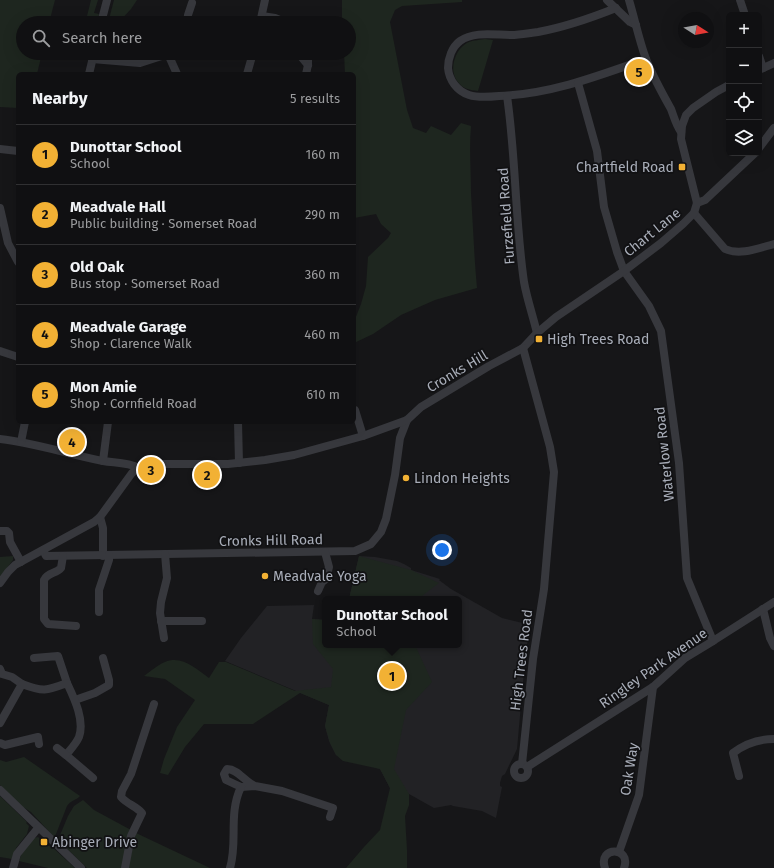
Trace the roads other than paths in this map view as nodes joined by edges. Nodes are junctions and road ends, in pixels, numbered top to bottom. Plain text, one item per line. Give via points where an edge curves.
1 (107, 0) edge
2 (265, 0) edge
3 (606, 0) edge
4 (629, 0) edge
5 (740, 0) edge
6 (192, 3) dead end
7 (616, 8) junction
8 (744, 12) edge
9 (103, 16) edge
10 (188, 16) edge
11 (262, 16) edge
12 (636, 25) junction
13 (646, 59) junction
14 (92, 60) edge
15 (120, 60) edge
16 (150, 60) edge
17 (171, 60) edge
18 (251, 60) edge
19 (304, 60) edge
20 (308, 60) edge
21 (774, 63) edge
22 (308, 65) junction
23 (762, 69) edge
24 (89, 72) edge
25 (176, 72) edge
26 (248, 72) edge
27 (306, 72) edge
28 (578, 83) junction
29 (726, 87) edge
30 (507, 96) junction
31 (672, 111) junction
32 (686, 115) junction
33 (774, 128) edge
34 (681, 132) junction
35 (762, 144) edge
36 (0, 149) edge
37 (16, 151) edge
38 (752, 156) edge
39 (697, 203) junction
40 (0, 208) edge
41 (694, 213) junction
42 (774, 244) edge
43 (16, 258) edge
44 (624, 271) junction
45 (537, 332) junction
46 (523, 348) junction
47 (0, 351) edge
48 (16, 357) edge
49 (356, 413) edge
50 (407, 420) junction
51 (25, 424) edge
52 (108, 424) edge
53 (238, 424) edge
54 (363, 436) junction
55 (0, 439) edge
56 (21, 442) junction
57 (103, 461) junction
58 (239, 463) junction
59 (139, 468) junction
60 (100, 517) junction
61 (0, 531) edge
62 (43, 550) junction
63 (325, 552) junction
64 (165, 554) junction
65 (63, 556) junction
66 (106, 556) junction
67 (21, 562) junction
68 (0, 583) edge
69 (318, 591) dead end
70 (774, 602) edge
71 (763, 609) junction
72 (99, 612) dead end
73 (161, 621) junction
74 (202, 621) dead end
75 (76, 626) dead end
76 (164, 638) dead end
77 (713, 641) junction
78 (774, 646) edge
79 (58, 656) junction
80 (68, 657) dead end
81 (34, 658) dead end
82 (103, 658) dead end
83 (0, 669) edge
84 (67, 683) junction
85 (22, 684) junction
86 (653, 687) junction
87 (75, 700) junction
88 (154, 704) dead end
89 (0, 723) edge
90 (38, 737) dead end
91 (774, 739) edge
92 (0, 743) edge
93 (57, 748) dead end
94 (66, 755) junction
95 (524, 766) joint
96 (739, 776) dead end
97 (93, 778) dead end
98 (255, 786) junction
99 (241, 787) junction
100 (0, 790) edge
101 (330, 817) dead end
102 (38, 828) junction
103 (619, 852) junction
104 (13, 868) edge
105 (81, 868) edge
106 (125, 868) edge
107 (230, 868) edge
108 (605, 868) edge
109 (624, 868) edge

1 - 9 street
2 - 11 street
3 - 7 street
4 - 12 street
5 - 8 street
6 - 10 street
7 - 12 street
7 - 30 street via 552,29 527,34 472,36 459,42 448,60 449,75 457,88 477,97
12 - 13 street
13 - 28 street
13 - 31 street
14 - 24 street
15 - 16 street via 140,63
17 - 25 street
18 - 26 street
19 - 22 street
20 - 22 street
21 - 23 street
22 - 27 street
28 - 30 street
28 - 44 street, Waterlow Road via 597,151 604,207
29 - 32 street
30 - 45 street, Furzefield Road via 524,284
31 - 32 street
31 - 34 street
32 - 34 street, Chart Lane
33 - 35 street
34 - 39 street, Chart Lane
36 - 37 street
38 - 39 street via 705,200
39 - 41 street, Chart Lane
40 - 43 street via 8,243
41 - 42 street via 725,249 731,252 737,253
41 - 44 street, Chart Lane via 673,234
44 - 45 street, Chart Lane
44 - 77 street, Waterlow Road via 649,306 661,331 679,463 688,578
45 - 46 street, Chart Lane
46 - 50 street, Cronks Hill via 422,407
46 - 95 street, High Trees Road via 554,472
47 - 48 street
49 - 54 street
50 - 54 street
50 - 63 street, Cronks Hill Road via 400,438 395,475 381,532 371,544 355,551
51 - 56 street
52 - 57 street
53 - 58 street
54 - 58 street via 294,455
55 - 56 street
56 - 57 street
57 - 59 street via 130,464
58 - 59 street via 152,464
59 - 60 street via 132,472
60 - 62 street
60 - 66 street
61 - 67 street via 9,533 10,542
62 - 65 street, Cronks Hill Road via 46,556
62 - 67 street
63 - 64 street, Cronks Hill Road
63 - 69 street via 329,567 326,579
64 - 66 street, Cronks Hill Road
64 - 73 street via 167,578 160,602
65 - 66 street, Cronks Hill Road
65 - 75 street via 61,568 48,574 44,580 44,619 48,624
66 - 72 street via 109,560 99,590
67 - 68 street via 8,572
70 - 71 street, Ringley Park Avenue
71 - 77 street, Ringley Park Avenue
71 - 78 street
73 - 74 street
73 - 76 street
77 - 86 street, Ringley Park Avenue via 685,658
79 - 80 street
79 - 81 street
79 - 84 street
82 - 87 street via 109,685
83 - 85 street via 2,674
84 - 85 street via 48,690
84 - 87 street
85 - 89 street
86 - 95 street, Ringley Park Avenue
86 - 103 street, Oak Way via 639,795
87 - 94 street via 80,733
88 - 106 street via 121,797 142,813 131,836
90 - 92 street via 5,745
91 - 96 street via 761,739 742,746 733,754
93 - 94 street
94 - 97 street
98 - 99 street
98 - 99 street via 247,783 245,778 231,769 227,769 224,774 226,780
98 - 101 street via 334,805
99 - 107 street via 234,811
100 - 102 street
102 - 104 street via 17,854
102 - 105 street
103 - 108 street via 606,855 603,861
103 - 109 street via 626,861

